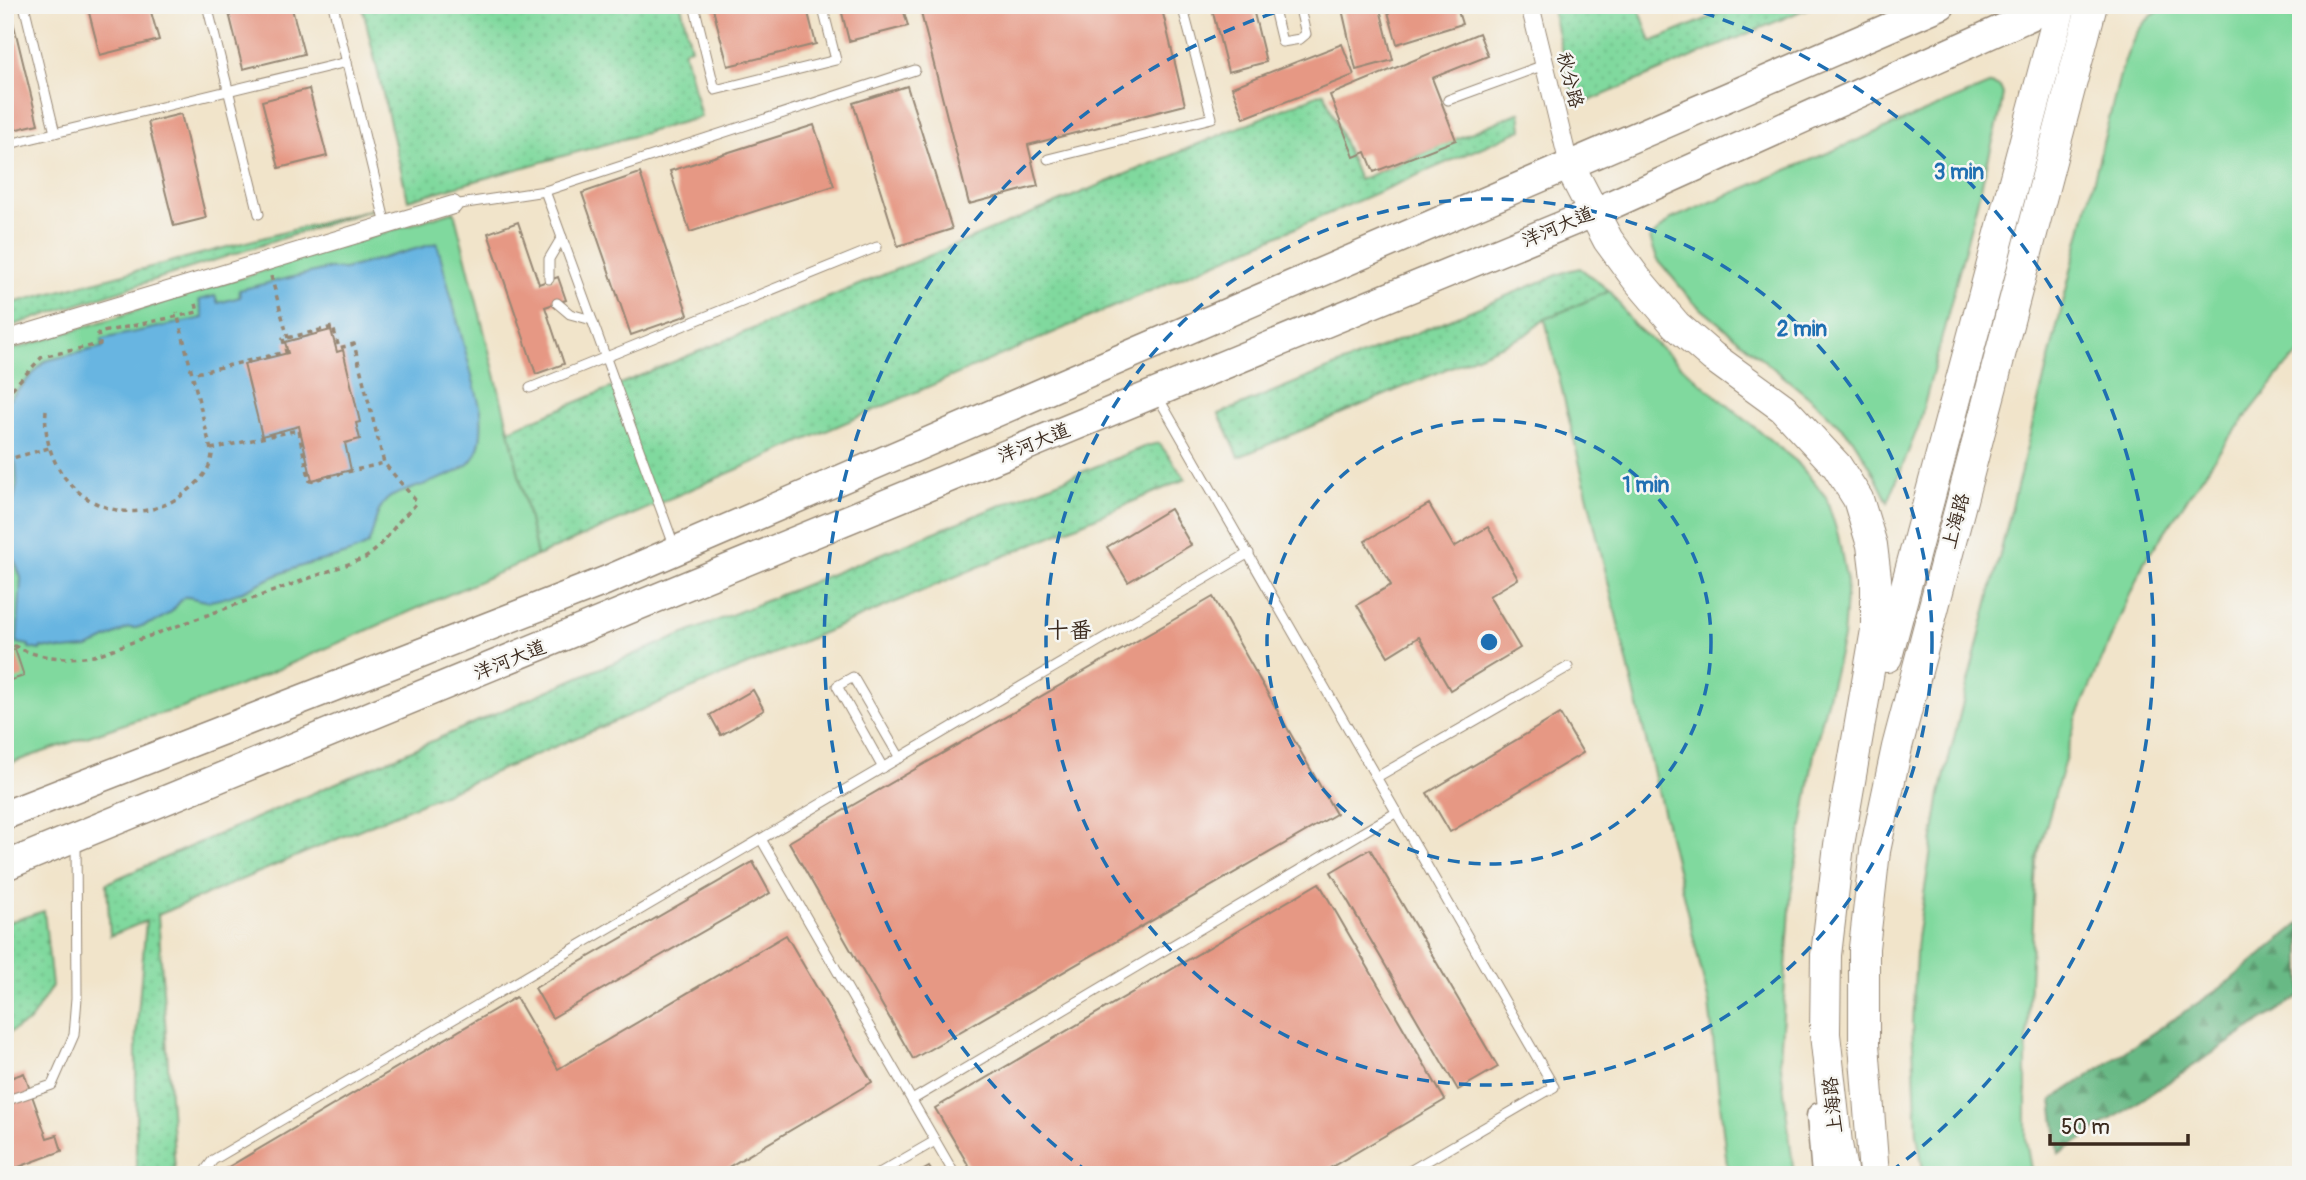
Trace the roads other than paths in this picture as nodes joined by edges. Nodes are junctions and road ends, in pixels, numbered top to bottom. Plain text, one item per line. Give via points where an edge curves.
1 (24, 5) edge
2 (207, 5) edge
3 (333, 5) edge
4 (694, 5) edge
5 (822, 5) edge
6 (1182, 5) edge
7 (1273, 5) edge
8 (1299, 5) edge
9 (1530, 5) edge
10 (1941, 5) edge
11 (2055, 5) edge
12 (2062, 5) edge
13 (2092, 5) edge
14 (347, 62) junction
15 (1545, 65) junction
16 (915, 70) dead end
17 (229, 91) junction
18 (1448, 100) dead end
19 (55, 133) junction
20 (5, 145) edge
21 (1048, 159) dead end
22 (1569, 165) junction
23 (545, 191) junction
24 (453, 205) joint
25 (1593, 213) junction
26 (259, 214) dead end
27 (386, 225) junction
28 (562, 237) junction
29 (877, 247) dead end
30 (549, 279) dead end
31 (557, 303) dead end
32 (592, 320) junction
33 (5, 340) edge
34 (606, 358) junction
35 (530, 388) dead end
36 (1156, 393) junction
37 (676, 550) junction
38 (1249, 553) junction
39 (1568, 667) dead end
40 (900, 758) junction
41 (883, 768) junction
42 (1377, 777) junction
43 (1397, 812) junction
44 (5, 815) edge
45 (76, 838) junction
46 (761, 839) junction
47 (1839, 845) junction
48 (5, 866) edge
49 (1825, 1034) junction
50 (1864, 1044) junction
51 (912, 1100) junction
52 (5, 1101) edge
53 (935, 1141) junction
54 (202, 1175) edge
55 (876, 1175) edge
56 (955, 1175) edge
57 (1403, 1175) edge
58 (1825, 1175) edge
59 (1843, 1175) edge
60 (1874, 1175) edge
61 (1884, 1175) edge

1 - 19 lane
2 - 17 lane
3 - 14 lane
4 - 5 lane via 715,90 835,60
6 - 21 lane via 1212,118
7 - 8 lane via 1282,43 1307,34
9 - 15 street, 秋分路
10 - 22 main road, 洋河大道
11 - 25 main road, 洋河大道
12 - 47 highway, 上海路
13 - 50 highway, 上海路 via 1897,747 1875,851 1864,948
14 - 17 lane
14 - 27 lane
15 - 18 lane
15 - 22 street, 秋分路
16 - 23 lane
17 - 19 lane
17 - 26 lane
19 - 20 lane
22 - 25 highway, 上海路
22 - 37 main road, 洋河大道
23 - 24 lane
23 - 28 lane
24 - 27 street
25 - 36 main road, 洋河大道
25 - 47 highway, 上海路 via 1636,278 1676,325 1783,408 1837,466 1858,499 1872,545 1876,629
27 - 33 street
28 - 30 lane via 549,259
28 - 32 lane
29 - 34 lane
31 - 32 lane via 570,314
32 - 34 lane
34 - 35 lane
34 - 37 lane
36 - 38 lane
36 - 45 main road, 洋河大道
37 - 44 main road, 洋河大道
38 - 40 lane
38 - 42 lane
39 - 42 lane
40 - 41 lane
40 - 41 lane via 853,677 836,686
41 - 46 lane
42 - 43 lane
43 - 51 lane
43 - 57 lane via 1555,1087
45 - 48 main road, 洋河大道
45 - 52 lane via 74,1035 52,1085
46 - 51 lane
46 - 54 lane via 213,1160
47 - 49 highway, 上海路 via 1826,955
49 - 58 main road, 上海路 via 1820,1108
49 - 59 highway, 上海路
50 - 60 highway, 上海路
50 - 61 main road, 上海路
51 - 53 lane
53 - 55 lane
53 - 56 lane

